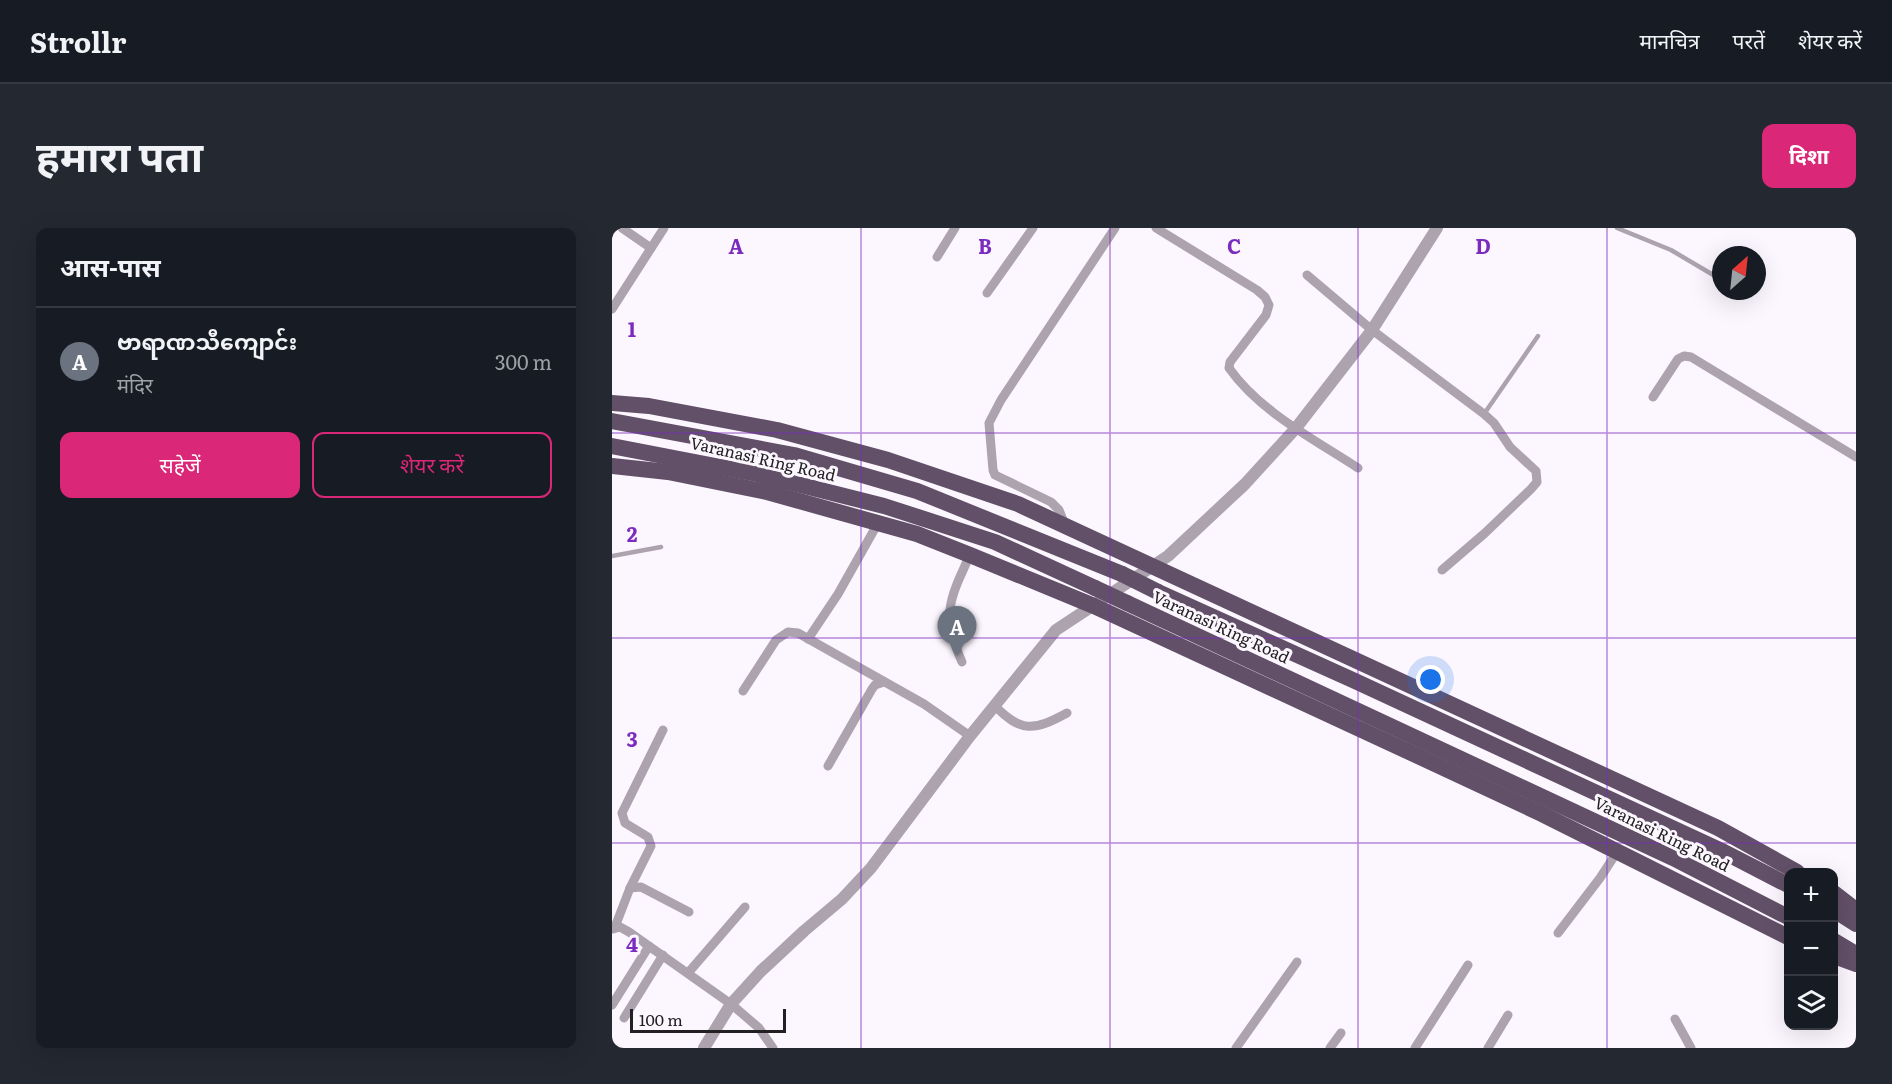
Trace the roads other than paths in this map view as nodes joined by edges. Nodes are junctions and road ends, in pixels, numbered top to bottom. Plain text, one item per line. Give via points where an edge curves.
1 (622, 228) edge
2 (663, 228) edge
3 (955, 228) edge
4 (1033, 228) edge
5 (1115, 228) edge
6 (1156, 228) edge
7 (1437, 228) edge
8 (1617, 228) edge
9 (651, 248) junction
10 (937, 257) dead end
11 (1712, 274) edge
12 (1307, 275) dead end
13 (987, 293) dead end
14 (612, 309) edge
15 (1372, 330) junction
16 (1538, 336) dead end
17 (1653, 397) dead end
18 (612, 403) edge
19 (1484, 414) junction
20 (612, 421) edge
21 (1296, 428) junction
22 (612, 446) edge
23 (1856, 458) edge
24 (612, 466) edge
25 (1358, 468) dead end
26 (878, 524) junction
27 (1065, 525) junction
28 (661, 547) dead end
29 (970, 555) junction
30 (612, 556) edge
31 (1154, 566) junction
32 (1442, 570) dead end
33 (1094, 606) junction
34 (808, 639) junction
35 (962, 662) dead end
36 (884, 682) junction
37 (743, 691) dead end
38 (994, 705) junction
39 (1067, 713) dead end
40 (663, 730) dead end
41 (970, 736) junction
42 (828, 765) dead end
43 (1617, 852) junction
44 (1788, 868) edge
45 (1784, 883) edge
46 (630, 888) junction
47 (1838, 897) edge
48 (745, 907) dead end
49 (1856, 910) edge
50 (689, 912) dead end
51 (1838, 913) edge
52 (1784, 915) edge
53 (1856, 924) edge
54 (614, 928) edge
55 (1558, 933) dead end
56 (1784, 936) edge
57 (1838, 944) edge
58 (650, 946) junction
59 (1856, 954) edge
60 (663, 955) junction
61 (1838, 958) edge
62 (1297, 962) dead end
63 (1856, 964) edge
64 (1468, 965) dead end
65 (688, 973) junction
66 (731, 1004) junction
67 (612, 1005) edge
68 (1508, 1015) dead end
69 (624, 1018) dead end
70 (1675, 1019) dead end
71 (1341, 1033) dead end
72 (704, 1048) edge
73 (773, 1048) edge
74 (1236, 1048) edge
75 (1330, 1048) edge
76 (1415, 1048) edge
77 (1488, 1048) edge
78 (1691, 1048) edge

1 - 9 street
2 - 9 street
3 - 10 street
4 - 13 street
5 - 27 street via 989,423 995,475 1051,502
6 - 21 street via 1265,297 1269,305 1266,315 1229,368 1271,411
7 - 15 street
8 - 11 lane via 1671,250
9 - 14 street
12 - 15 street
15 - 19 street
15 - 21 street
16 - 19 lane
17 - 23 street via 1678,359 1691,357
18 - 27 highway via 649,406 777,430 888,460 1018,504
19 - 32 street via 1510,447 1536,471 1537,482
20 - 45 highway, Varanasi Ring Road, bridge via 794,455 917,490 1122,574
21 - 25 street
21 - 31 street via 1245,484
22 - 52 highway, Varanasi Ring Road, bridge via 757,474 884,506 995,542 1673,858
24 - 26 highway via 668,472 766,492
26 - 29 highway
26 - 34 street
27 - 31 highway
28 - 30 lane
29 - 33 highway
29 - 35 street via 949,609 953,638
31 - 33 street
31 - 44 highway via 1718,828
33 - 38 street via 1056,630
33 - 43 highway
34 - 36 street
34 - 37 street via 798,633 781,635
36 - 41 street
36 - 42 street via 872,689
38 - 39 street via 1023,726 1046,724
38 - 41 street
40 - 46 street via 622,813 625,823 648,837 651,846
41 - 66 street via 871,868
43 - 55 street
43 - 56 highway
46 - 50 street via 641,887
46 - 54 street
47 - 49 highway
48 - 65 street
51 - 53 highway
54 - 58 street via 629,932
57 - 59 highway
58 - 60 street
58 - 67 street
60 - 65 street
60 - 69 street
61 - 63 highway
62 - 74 street
64 - 76 street
65 - 66 street
66 - 72 street
66 - 73 street via 759,1028
68 - 77 street
70 - 78 street
71 - 75 street

